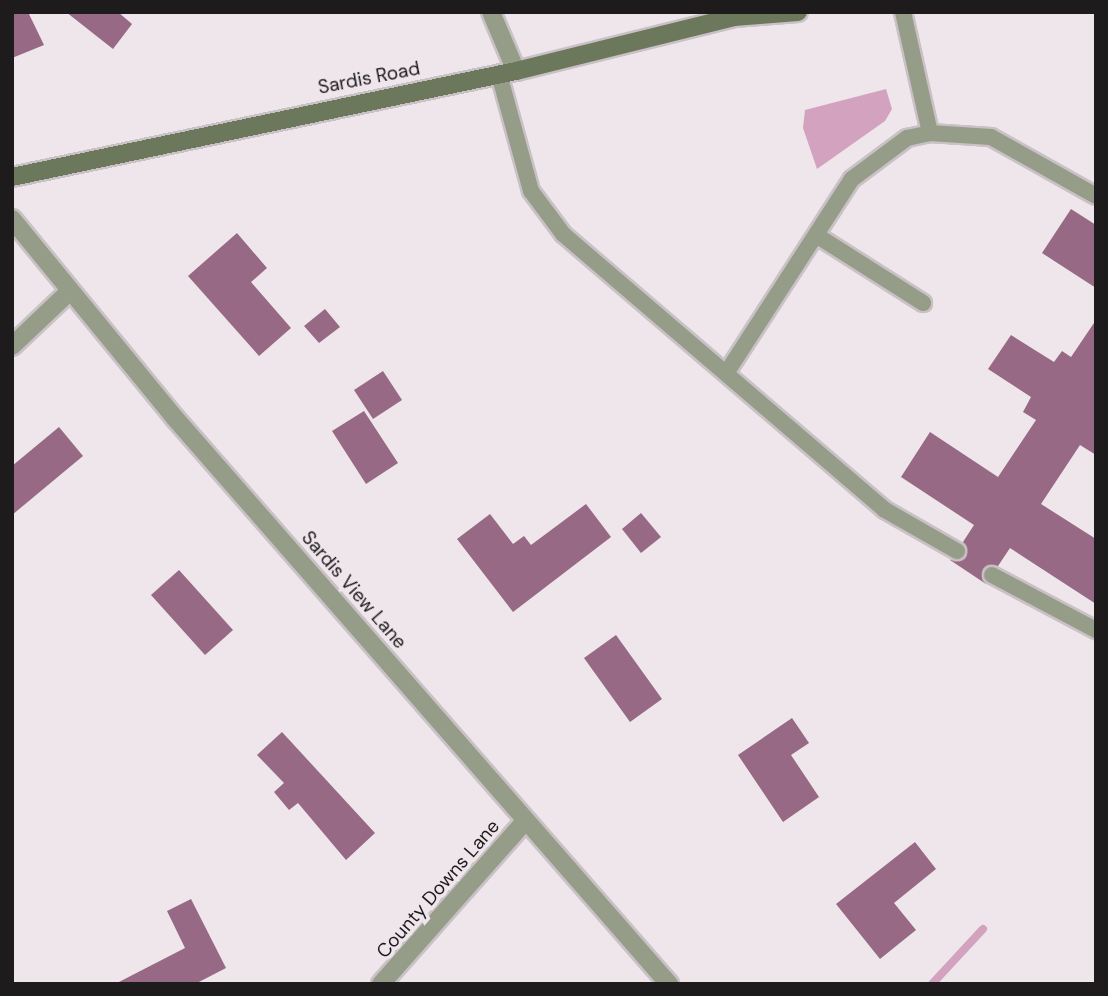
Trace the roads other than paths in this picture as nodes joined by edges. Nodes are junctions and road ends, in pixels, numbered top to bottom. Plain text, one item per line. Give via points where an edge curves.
1 (491, 12) edge
2 (798, 12) edge
3 (903, 12) edge
4 (738, 14) edge
5 (693, 19) edge
6 (507, 73) junction
7 (930, 133) junction
8 (12, 177) edge
9 (1096, 196) edge
10 (12, 219) edge
11 (816, 235) junction
12 (69, 292) junction
13 (923, 303) dead end
14 (12, 346) edge
15 (727, 372) junction
16 (957, 551) dead end
17 (992, 575) dead end
18 (1096, 630) edge
19 (525, 821) junction
20 (382, 984) edge
21 (669, 984) edge

1 - 6 street
2 - 4 main road, Sardis Road
3 - 7 lane
4 - 5 main road, Sardis Road
5 - 6 main road, Sardis Road
6 - 8 main road, Sardis Road
6 - 15 lane via 538,206
7 - 9 lane via 991,137
7 - 11 lane via 873,159
10 - 12 street, Sardis View Lane
11 - 13 lane
11 - 15 lane
12 - 14 street
12 - 19 street, Sardis View Lane
15 - 16 lane via 885,510
17 - 18 lane
19 - 20 street, County Downs Lane
19 - 21 street, Sardis View Lane

